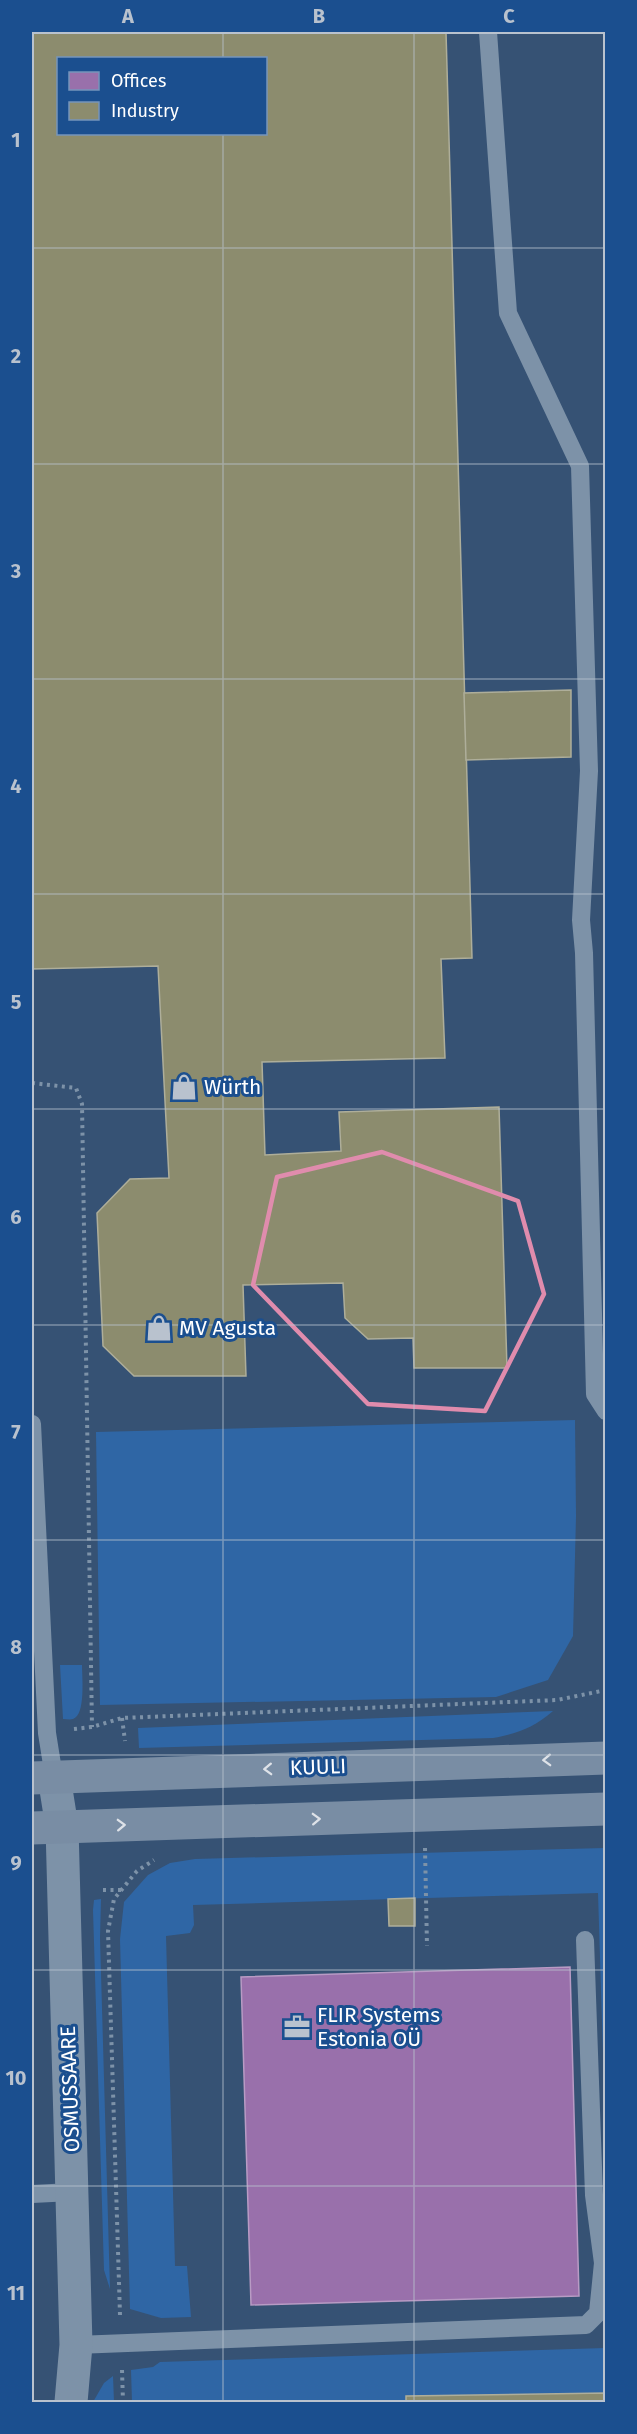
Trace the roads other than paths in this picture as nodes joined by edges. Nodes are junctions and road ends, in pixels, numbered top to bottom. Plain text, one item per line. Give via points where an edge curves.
1 (488, 32) edge
2 (606, 1412) edge
3 (32, 1424) edge
4 (606, 1758) edge
5 (43, 1777) edge
6 (606, 1809) edge
7 (47, 1828) edge
8 (585, 1940) dead end
9 (72, 2192) junction
10 (32, 2194) edge
11 (76, 2345) junction
12 (71, 2403) edge

1 - 2 lane via 507,313 580,466 589,771 581,920 595,1394
3 - 5 lane via 47,1733
4 -> 5 main road, KUULI
5 - 7 street, OSMUSSAARE
7 -> 6 main road
7 - 9 street, OSMUSSAARE
8 - 11 lane via 594,2194 603,2263 598,2313 586,2325
9 - 10 lane
9 - 11 street, OSMUSSAARE
11 - 12 street, OSMUSSAARE

